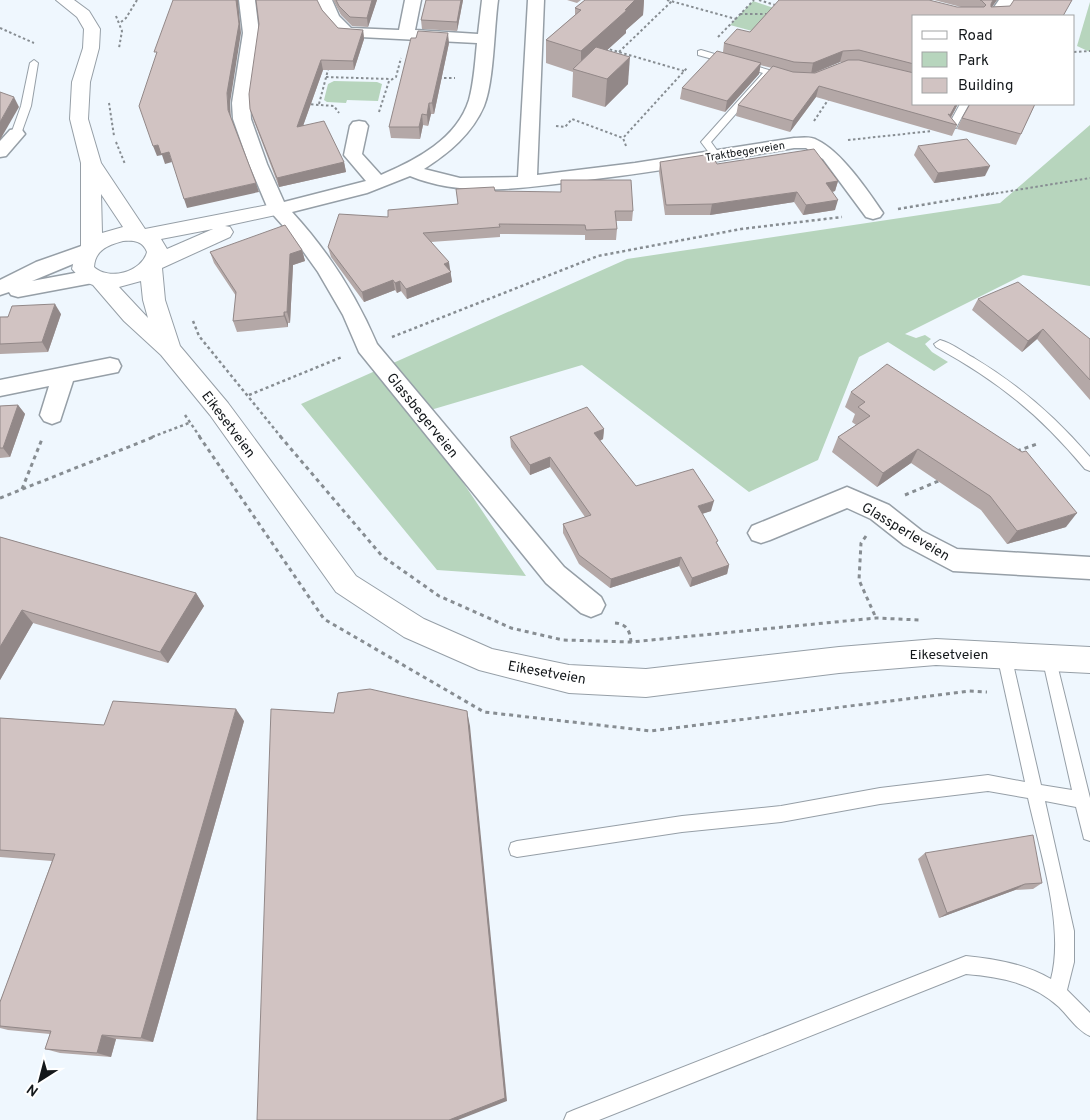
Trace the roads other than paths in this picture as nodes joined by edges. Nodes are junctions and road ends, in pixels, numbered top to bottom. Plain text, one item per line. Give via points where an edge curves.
1 (64, 0) edge
2 (247, 0) edge
3 (324, 0) edge
4 (413, 0) edge
5 (490, 0) edge
6 (536, 0) edge
7 (1007, 0) edge
8 (997, 15) edge
9 (406, 35) junction
10 (486, 39) junction
11 (701, 53) road end
12 (34, 63) road end
13 (768, 72) junction
14 (791, 78) edge
15 (964, 105) edge
16 (359, 126) road end
17 (953, 126) edge
18 (16, 134) joint
19 (0, 152) edge
20 (716, 156) junction
21 (91, 163) junction
22 (410, 170) junction
23 (527, 182) junction
24 (378, 183) junction
25 (278, 209) junction
26 (873, 213) road end
27 (142, 235) junction
28 (91, 247) junction
29 (152, 264) junction
30 (96, 278) junction
31 (0, 288) edge
32 (0, 293) edge
33 (940, 344) dead end
34 (169, 349) junction
35 (110, 366) dead end
36 (63, 377) junction
37 (0, 388) edge
38 (52, 415) road end
39 (1090, 466) edge
40 (761, 533) dead end
41 (1090, 568) edge
42 (591, 605) dead end
43 (1004, 655) junction
44 (1048, 658) junction
45 (1090, 660) edge
46 (1035, 790) junction
47 (1082, 800) junction
48 (1090, 833) edge
49 (517, 850) dead end
50 (1057, 993) junction
51 (1090, 1027) edge
52 (574, 1120) edge

1 - 21 main road via 82,14 92,29 79,102 79,119
2 - 25 street, Glassbegerveien via 251,33 241,103 242,119
3 - 9 street via 327,10 347,33
4 - 9 street
5 - 10 street
6 - 23 street
7 - 8 street
9 - 10 street
10 - 22 street via 475,108 465,125 444,147
11 - 13 lane
12 - 18 lane via 26,106
13 - 14 lane
13 - 20 lane via 706,142
15 - 17 lane
16 - 24 street via 353,156
18 - 19 street
20 - 23 street, Traktbegerveien
20 - 26 street, Traktbegerveien via 810,143 829,155
21 - 27 main road
21 - 28 main road
22 - 23 street, Traktbegerveien via 460,184
22 - 24 street
24 - 25 street via 331,198
25 - 27 main road
25 - 29 main road
25 - 42 street, Glassbegerveien via 327,270 354,315 367,346 555,575
27 - 28 main road via 123,234 106,238
27 - 29 main road via 155,243 158,252
28 - 30 main road via 83,259 83,269
28 - 31 street
29 - 30 main road via 137,275 119,280
29 - 34 main road, Eikesetveien via 154,300
30 - 32 street
30 - 34 main road, Eikesetveien
33 - 39 lane via 976,364 1041,412
34 - 43 main road, Eikesetveien via 219,409 346,584 414,628 489,661 569,679 646,683 936,652
35 - 36 street
36 - 37 street
36 - 38 street
40 - 41 street, Glassperleveien via 847,497 880,512 913,538 953,560
43 - 44 main road, Eikesetveien
43 - 46 lane
44 - 45 main road, Eikesetveien
44 - 47 lane
46 - 47 lane
46 - 49 lane via 978,784
46 - 50 lane via 1065,931 1065,962
47 - 48 lane
50 - 51 lane
50 - 52 lane via 1025,975 996,967 966,965

